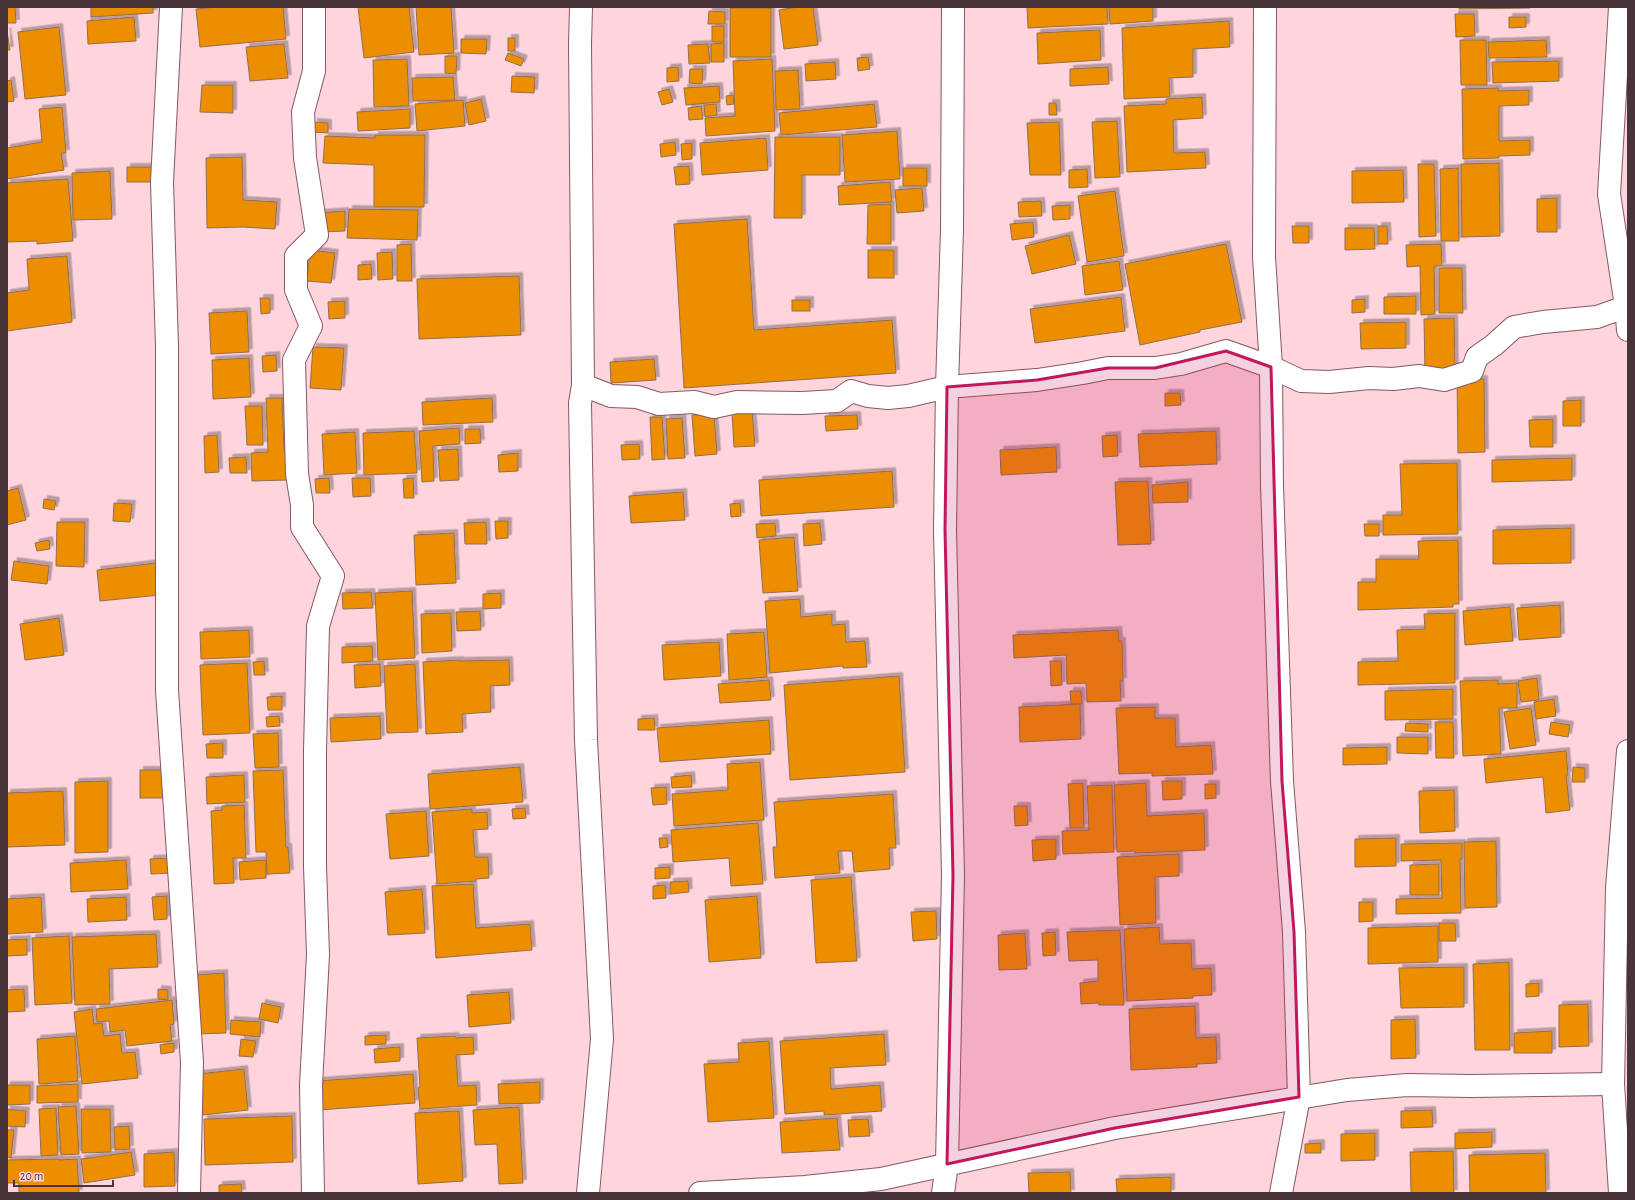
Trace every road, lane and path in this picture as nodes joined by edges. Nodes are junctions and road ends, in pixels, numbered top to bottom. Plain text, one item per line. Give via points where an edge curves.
1 (171, 7) edge
2 (314, 7) edge
3 (582, 7) edge
4 (953, 7) edge
5 (1265, 7) edge
6 (1620, 7) edge
7 (1627, 306) edge
8 (1628, 330) edge
9 (1270, 367) junction
10 (583, 385) junction
11 (947, 387) junction
12 (1628, 751) edge
13 (1613, 1084) junction
14 (1299, 1097) junction
15 (1622, 1140) edge
16 (947, 1164) junction
17 (189, 1193) edge
18 (313, 1193) edge
19 (588, 1193) edge
20 (700, 1193) edge
21 (943, 1193) edge
22 (1281, 1193) edge
23 (1620, 1193) edge

1 - 17 street via 162,182 167,346 167,690 192,1062
2 - 18 street via 314,71 303,112 305,158 317,235 296,256 296,290 311,326 294,360 296,474 302,505 302,527 333,576 318,626 315,866 318,955 311,1085
3 - 10 street via 580,44
4 - 11 street via 952,230
5 - 9 street via 1264,257
6 - 7 street via 1609,194
7 - 8 street
7 - 9 street via 1596,317 1514,327 1477,357 1472,371 1444,380 1419,376 1329,382 1301,381
9 - 11 street via 1226,351 1181,364 1155,368 1108,368 1037,380
9 - 14 street via 1282,781 1294,932
10 - 11 street via 610,396 638,397 658,404 694,402 714,407 737,402 837,401 851,391 888,398
10 - 19 street via 580,403 586,740 602,1039
11 - 16 street via 945,530 953,875
12 - 13 street via 1618,888
13 - 14 street via 1407,1085
13 - 15 street
14 - 16 street via 1115,1128
14 - 22 street
15 - 23 street
16 - 20 street via 881,1179 805,1187
16 - 21 street

